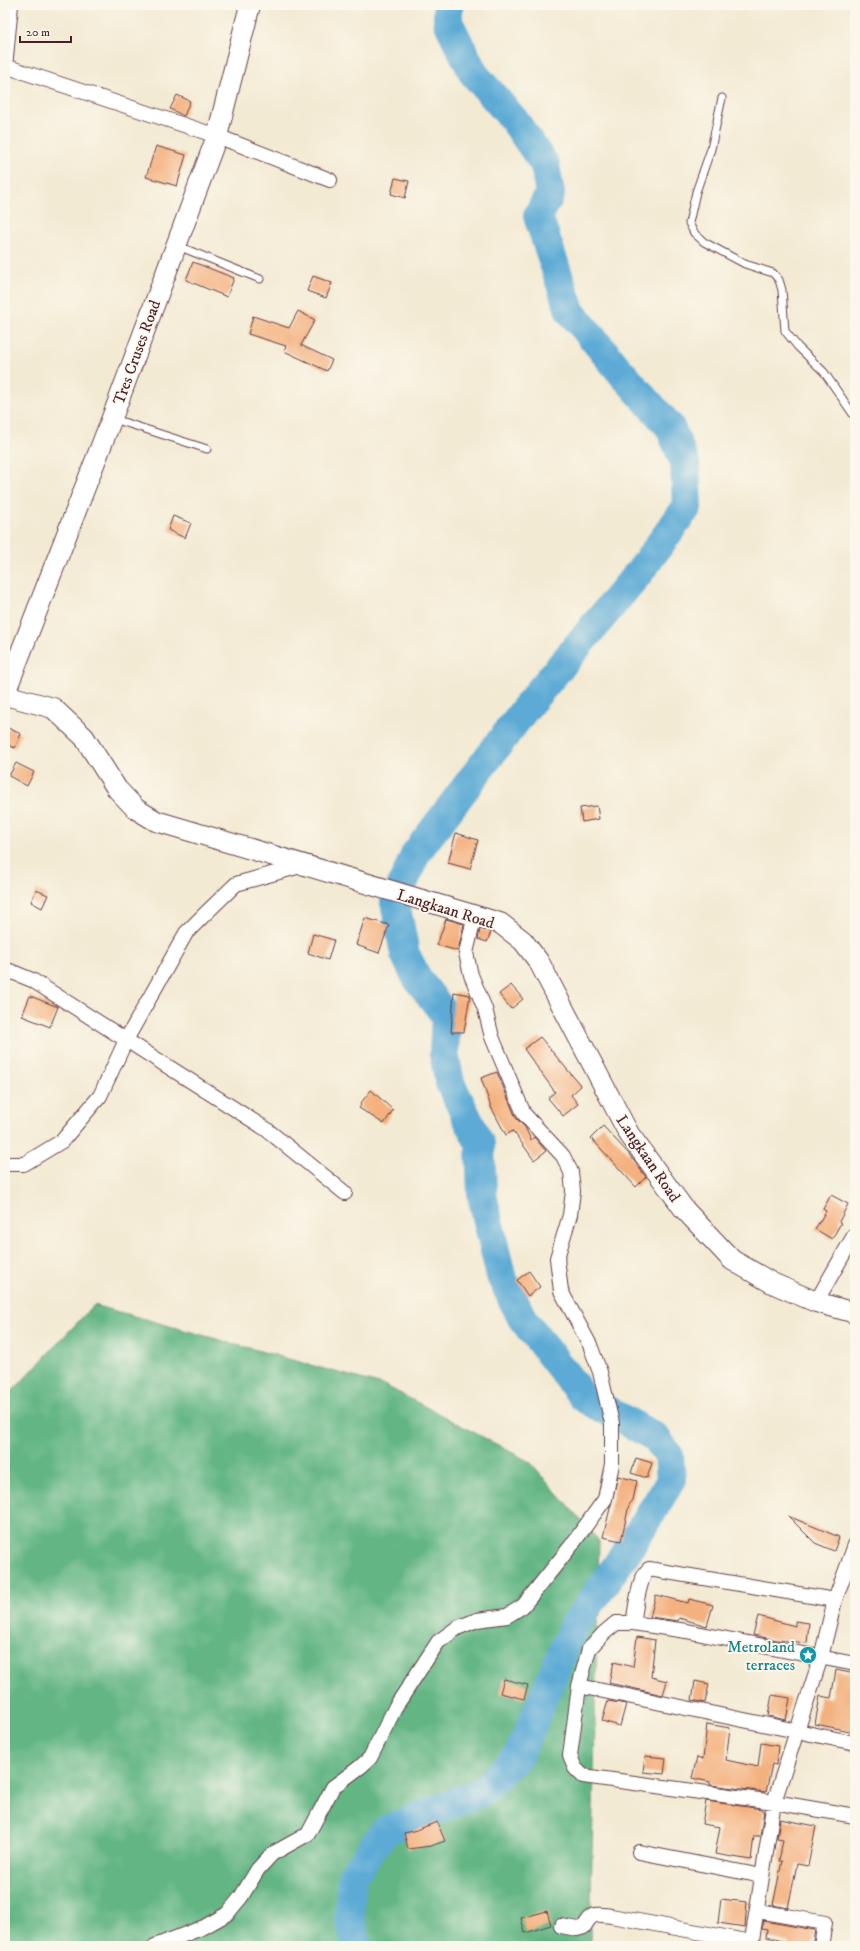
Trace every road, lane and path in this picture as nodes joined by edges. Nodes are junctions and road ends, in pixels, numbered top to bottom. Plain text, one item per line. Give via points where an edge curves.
1 (11, 5) edge
2 (250, 5) edge
3 (5, 66) edge
4 (722, 98) dead end
5 (217, 136) junction
6 (330, 180) dead end
7 (176, 245) junction
8 (260, 279) dead end
9 (855, 417) edge
10 (112, 418) junction
11 (207, 449) dead end
12 (5, 694) edge
13 (304, 865) junction
14 (475, 915) junction
15 (5, 969) edge
16 (126, 1040) junction
17 (5, 1164) edge
18 (345, 1192) dead end
19 (855, 1234) edge
20 (816, 1302) junction
21 (855, 1313) edge
22 (855, 1545) edge
23 (835, 1600) junction
24 (633, 1623) junction
25 (821, 1657) junction
26 (855, 1664) edge
27 (579, 1686) junction
28 (796, 1731) junction
29 (855, 1742) edge
30 (774, 1802) junction
31 (855, 1816) edge
32 (639, 1852) dead end
33 (762, 1876) junction
34 (758, 1911) junction
35 (562, 1926) dead end
36 (751, 1944) edge
37 (155, 1946) edge
38 (821, 1946) edge

1 - 3 street
2 - 5 street, Tres Cruses Road
3 - 5 street
4 - 9 lane via 711,149 696,192 689,223 694,233 704,242 745,264 773,273 779,280 785,331 824,372
5 - 6 street
5 - 7 street, Tres Cruses Road
7 - 8 lane
7 - 10 street, Tres Cruses Road
10 - 11 lane
10 - 12 street, Tres Cruses Road
12 - 13 street, Langkaan Road via 53,708 84,737 117,789 136,809 156,821
13 - 14 street, Langkaan Road
13 - 16 street via 236,884 206,913 186,933
14 - 20 street, Langkaan Road via 500,923 523,941 538,962 629,1134 684,1209 732,1260 772,1283
14 - 37 street via 466,953 492,1037 524,1114 563,1156 571,1172 573,1191 570,1215 557,1258 560,1291 590,1345 600,1372 612,1423 612,1464 606,1498 523,1606 507,1616 477,1620 457,1628 438,1642 396,1706 370,1758 333,1787 308,1834 272,1854 258,1869 227,1914 204,1927
15 - 16 street via 32,980
16 - 17 street via 100,1096 62,1141 24,1164
16 - 18 street via 266,1129
19 - 20 street
20 - 21 street, Langkaan Road
22 - 23 street
23 - 24 street via 649,1569 644,1573 641,1582
23 - 25 street
24 - 25 street
24 - 27 street via 616,1623 589,1649
25 - 26 street
25 - 28 street
27 - 28 street
27 - 30 street via 570,1756 575,1768 583,1776
28 - 29 street
28 - 30 street
30 - 31 street
30 - 33 street
32 - 33 street
33 - 34 street
34 - 36 street
34 - 38 street via 825,1924
35 - 36 street via 577,1929 584,1927 594,1914 606,1915

